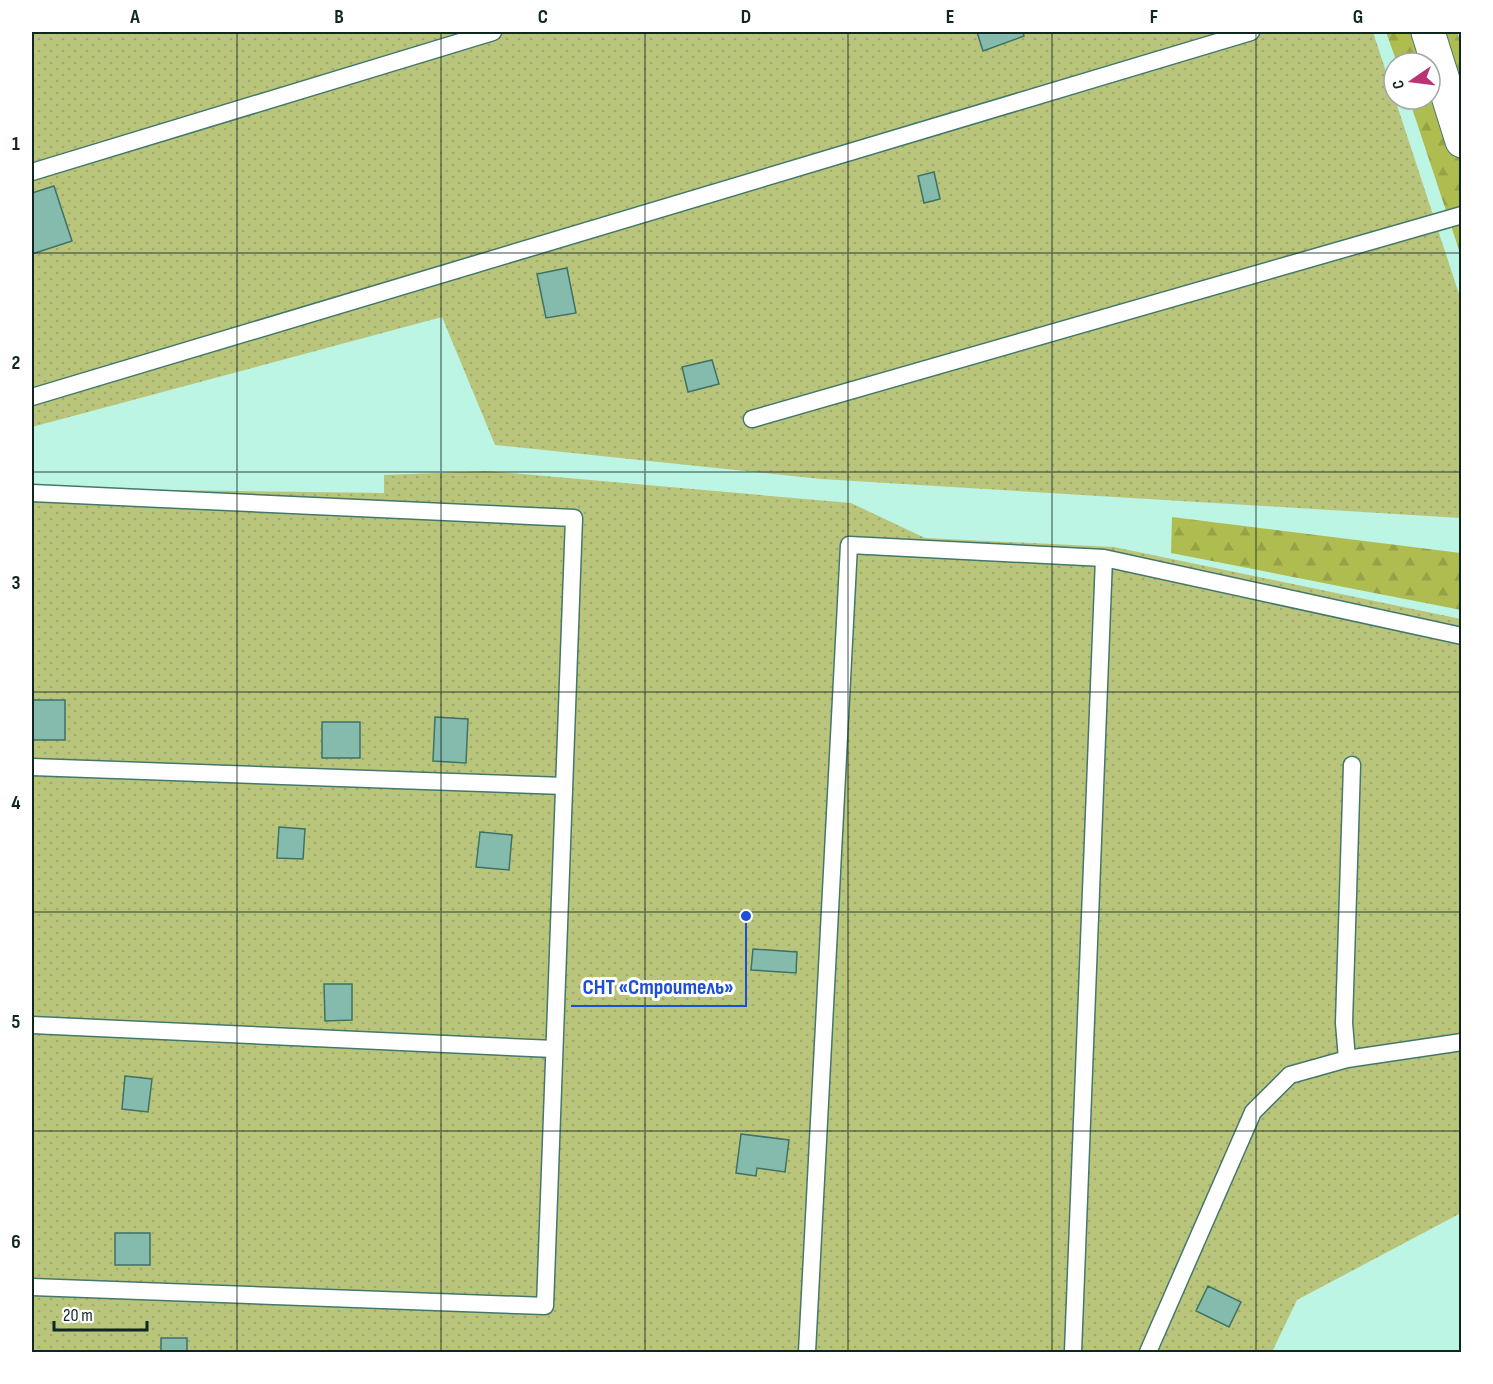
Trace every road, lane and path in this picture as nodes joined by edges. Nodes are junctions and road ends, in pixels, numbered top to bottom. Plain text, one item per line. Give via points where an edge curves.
1 (493, 32) edge
2 (1251, 32) edge
3 (1428, 32) edge
4 (1461, 141) edge
5 (32, 172) edge
6 (1461, 215) edge
7 (32, 398) edge
8 (752, 419) dead end
9 (32, 493) edge
10 (1104, 558) junction
11 (1461, 636) edge
12 (1352, 765) dead end
13 (32, 767) edge
14 (564, 786) junction
15 (32, 1025) edge
16 (1461, 1041) edge
17 (554, 1049) junction
18 (1347, 1059) junction
19 (32, 1287) edge
20 (807, 1353) edge
21 (1073, 1353) edge
22 (1148, 1353) edge

1 - 5 lane
2 - 7 lane
3 - 4 street
6 - 8 lane
9 - 14 lane via 574,518
10 - 11 lane
10 - 20 lane via 849,546
10 - 21 lane
12 - 18 lane via 1344,1023
13 - 14 lane
14 - 17 lane
15 - 17 lane
16 - 18 lane
17 - 19 lane via 545,1306
18 - 22 lane via 1290,1075 1253,1112

